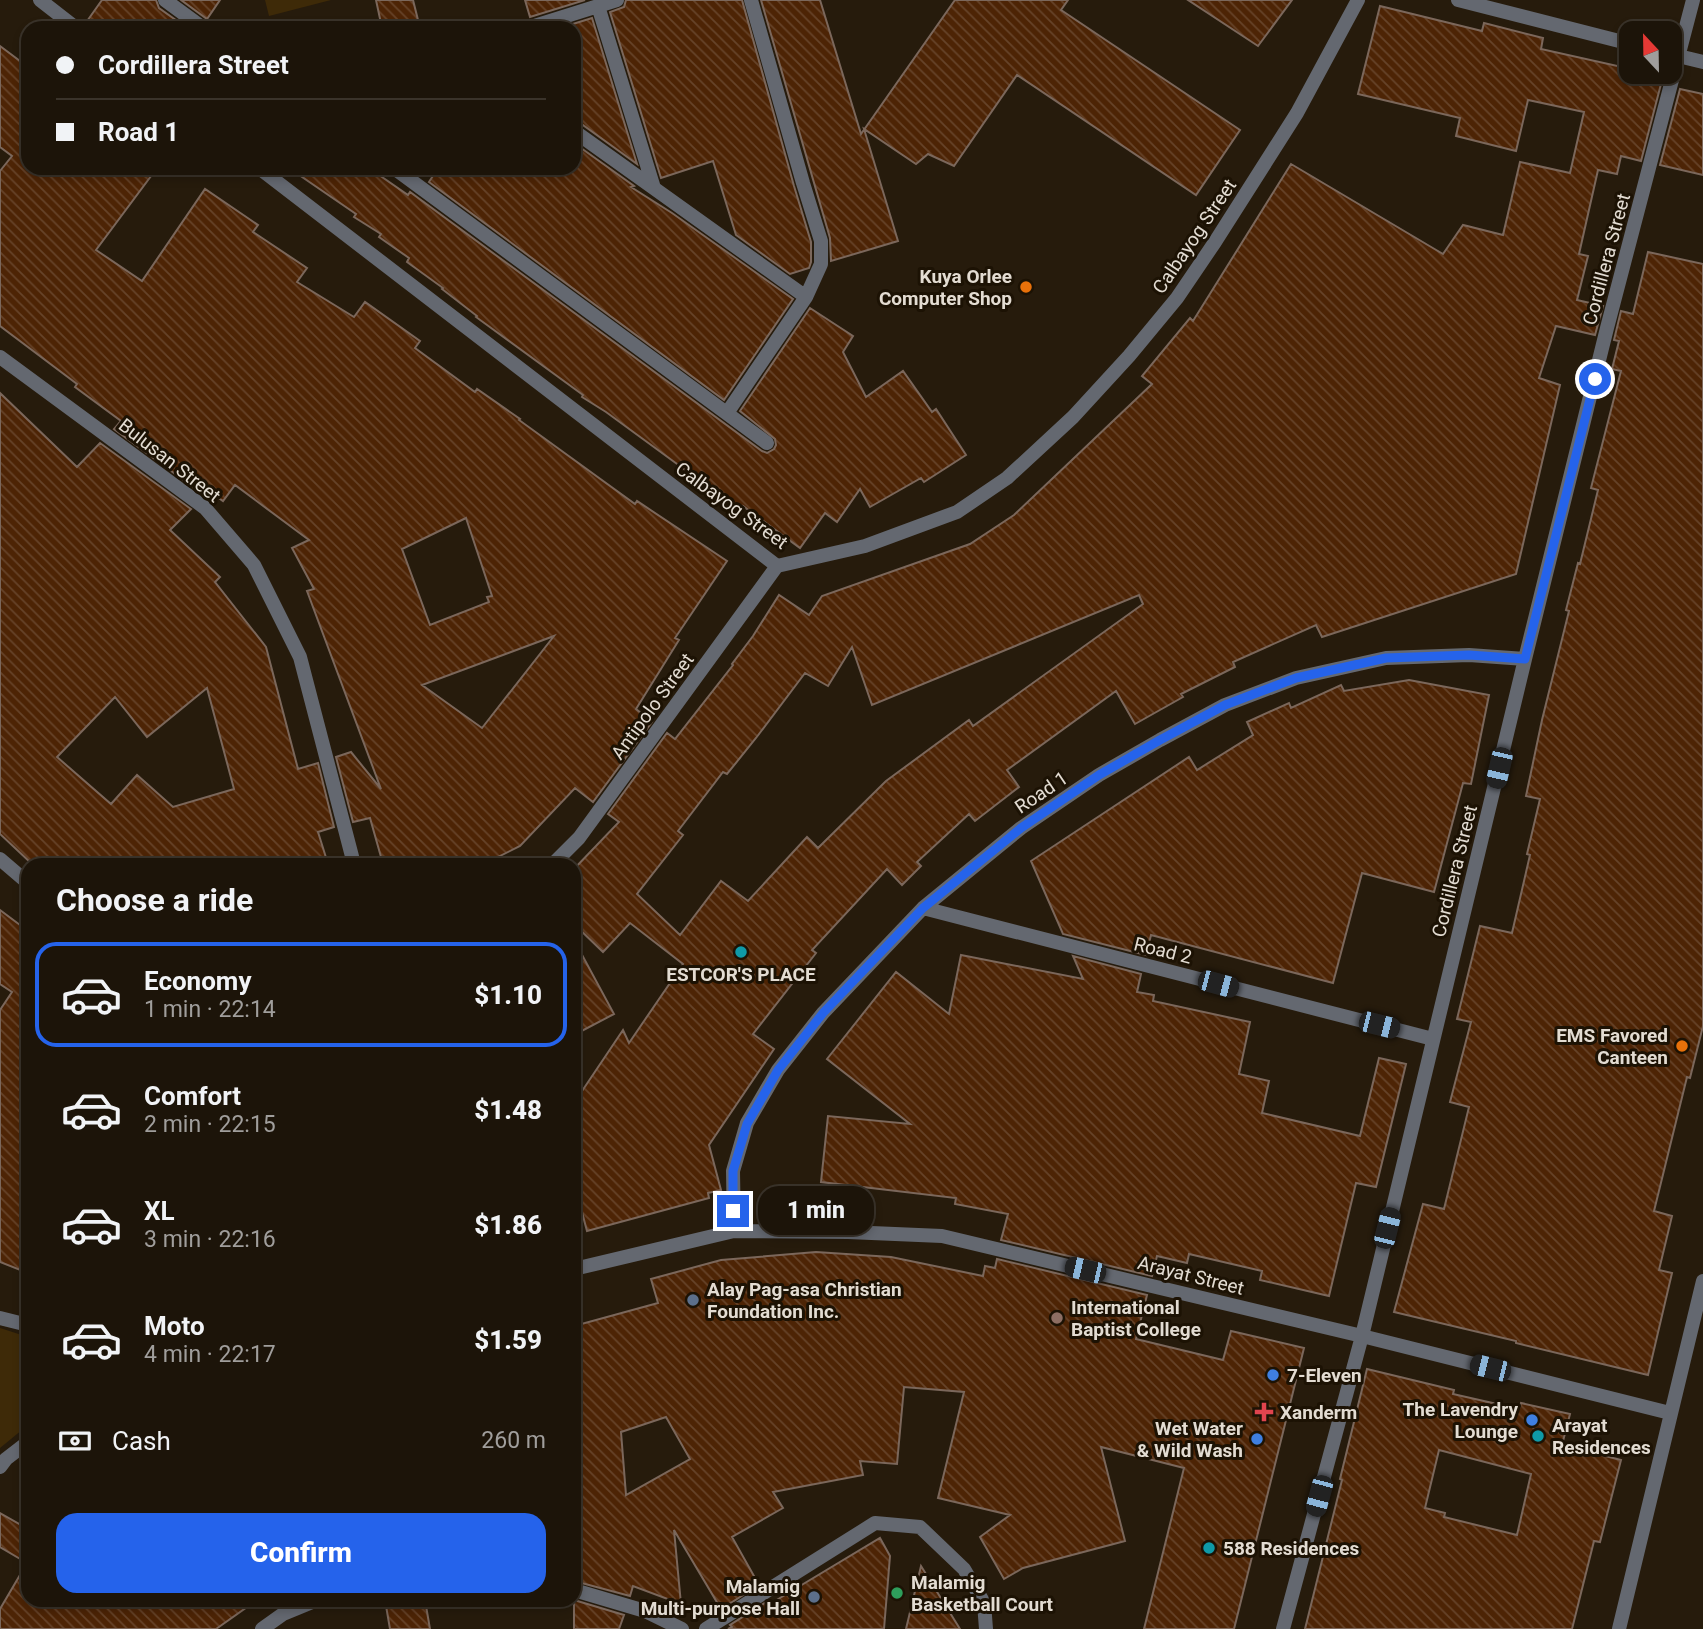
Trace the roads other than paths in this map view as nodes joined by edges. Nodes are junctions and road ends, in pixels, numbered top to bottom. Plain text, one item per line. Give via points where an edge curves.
1 (40, 0) edge
2 (165, 0) edge
3 (617, 0) edge
4 (751, 0) edge
5 (1358, 0) edge
6 (1458, 0) edge
7 (1693, 0) edge
8 (598, 6) junction
9 (67, 21) edge
10 (194, 21) edge
11 (550, 21) edge
12 (1682, 32) edge
13 (1619, 41) edge
14 (1682, 57) edge
15 (1703, 62) edge
16 (1667, 84) edge
17 (581, 136) edge
18 (268, 175) edge
19 (404, 175) edge
20 (654, 188) junction
21 (806, 297) junction
22 (0, 357) edge
23 (727, 413) junction
24 (766, 443) dead end
25 (777, 566) junction
26 (1525, 659) junction
27 (352, 858) edge
28 (559, 858) edge
29 (0, 859) edge
30 (21, 877) edge
31 (923, 908) junction
32 (1433, 1039) junction
33 (734, 1231) junction
34 (581, 1267) edge
35 (1703, 1281) edge
36 (0, 1318) edge
37 (21, 1323) edge
38 (1362, 1336) junction
39 (1670, 1413) junction
40 (21, 1447) edge
41 (0, 1467) edge
42 (581, 1591) edge
43 (300, 1607) edge
44 (262, 1629) edge
45 (682, 1629) edge
46 (706, 1629) edge
47 (985, 1629) edge
48 (1283, 1629) edge
49 (1619, 1629) edge

1 - 9 street
2 - 10 street
3 - 8 street
4 - 21 street via 821,241 821,264
5 - 25 street, Calbayog Street via 1301,107 1177,298 1073,417 1007,478 957,512 865,547
6 - 13 street
7 - 12 street, Cordillera Street
8 - 11 street
8 - 20 street
14 - 15 street
16 - 26 street, Cordillera Street
17 - 20 street
18 - 25 street, Calbayog Street
19 - 23 street
20 - 21 street
21 - 23 street
22 - 27 street, Bulusan Street via 205,508 254,565 300,657
23 - 24 street
25 - 28 street, Antipolo Street via 579,838
26 - 31 street, Road 1 via 1469,655 1386,658 1296,678 1225,705 1099,775 1021,828
26 - 32 street, Cordillera Street
29 - 30 street
31 - 32 street, Road 2
31 - 33 street, Road 1 via 823,1013 772,1080 747,1124 733,1171
32 - 38 street, Cordillera Street
33 - 34 street, Arayat Street
33 - 38 street, Arayat Street via 942,1236
35 - 39 street
36 - 37 street
38 - 39 street, Arayat Street
38 - 48 street, Cordillera Street
39 - 49 street
40 - 41 street
42 - 45 street via 645,1611
43 - 44 street
46 - 47 street via 875,1523 920,1527 964,1569 984,1604

